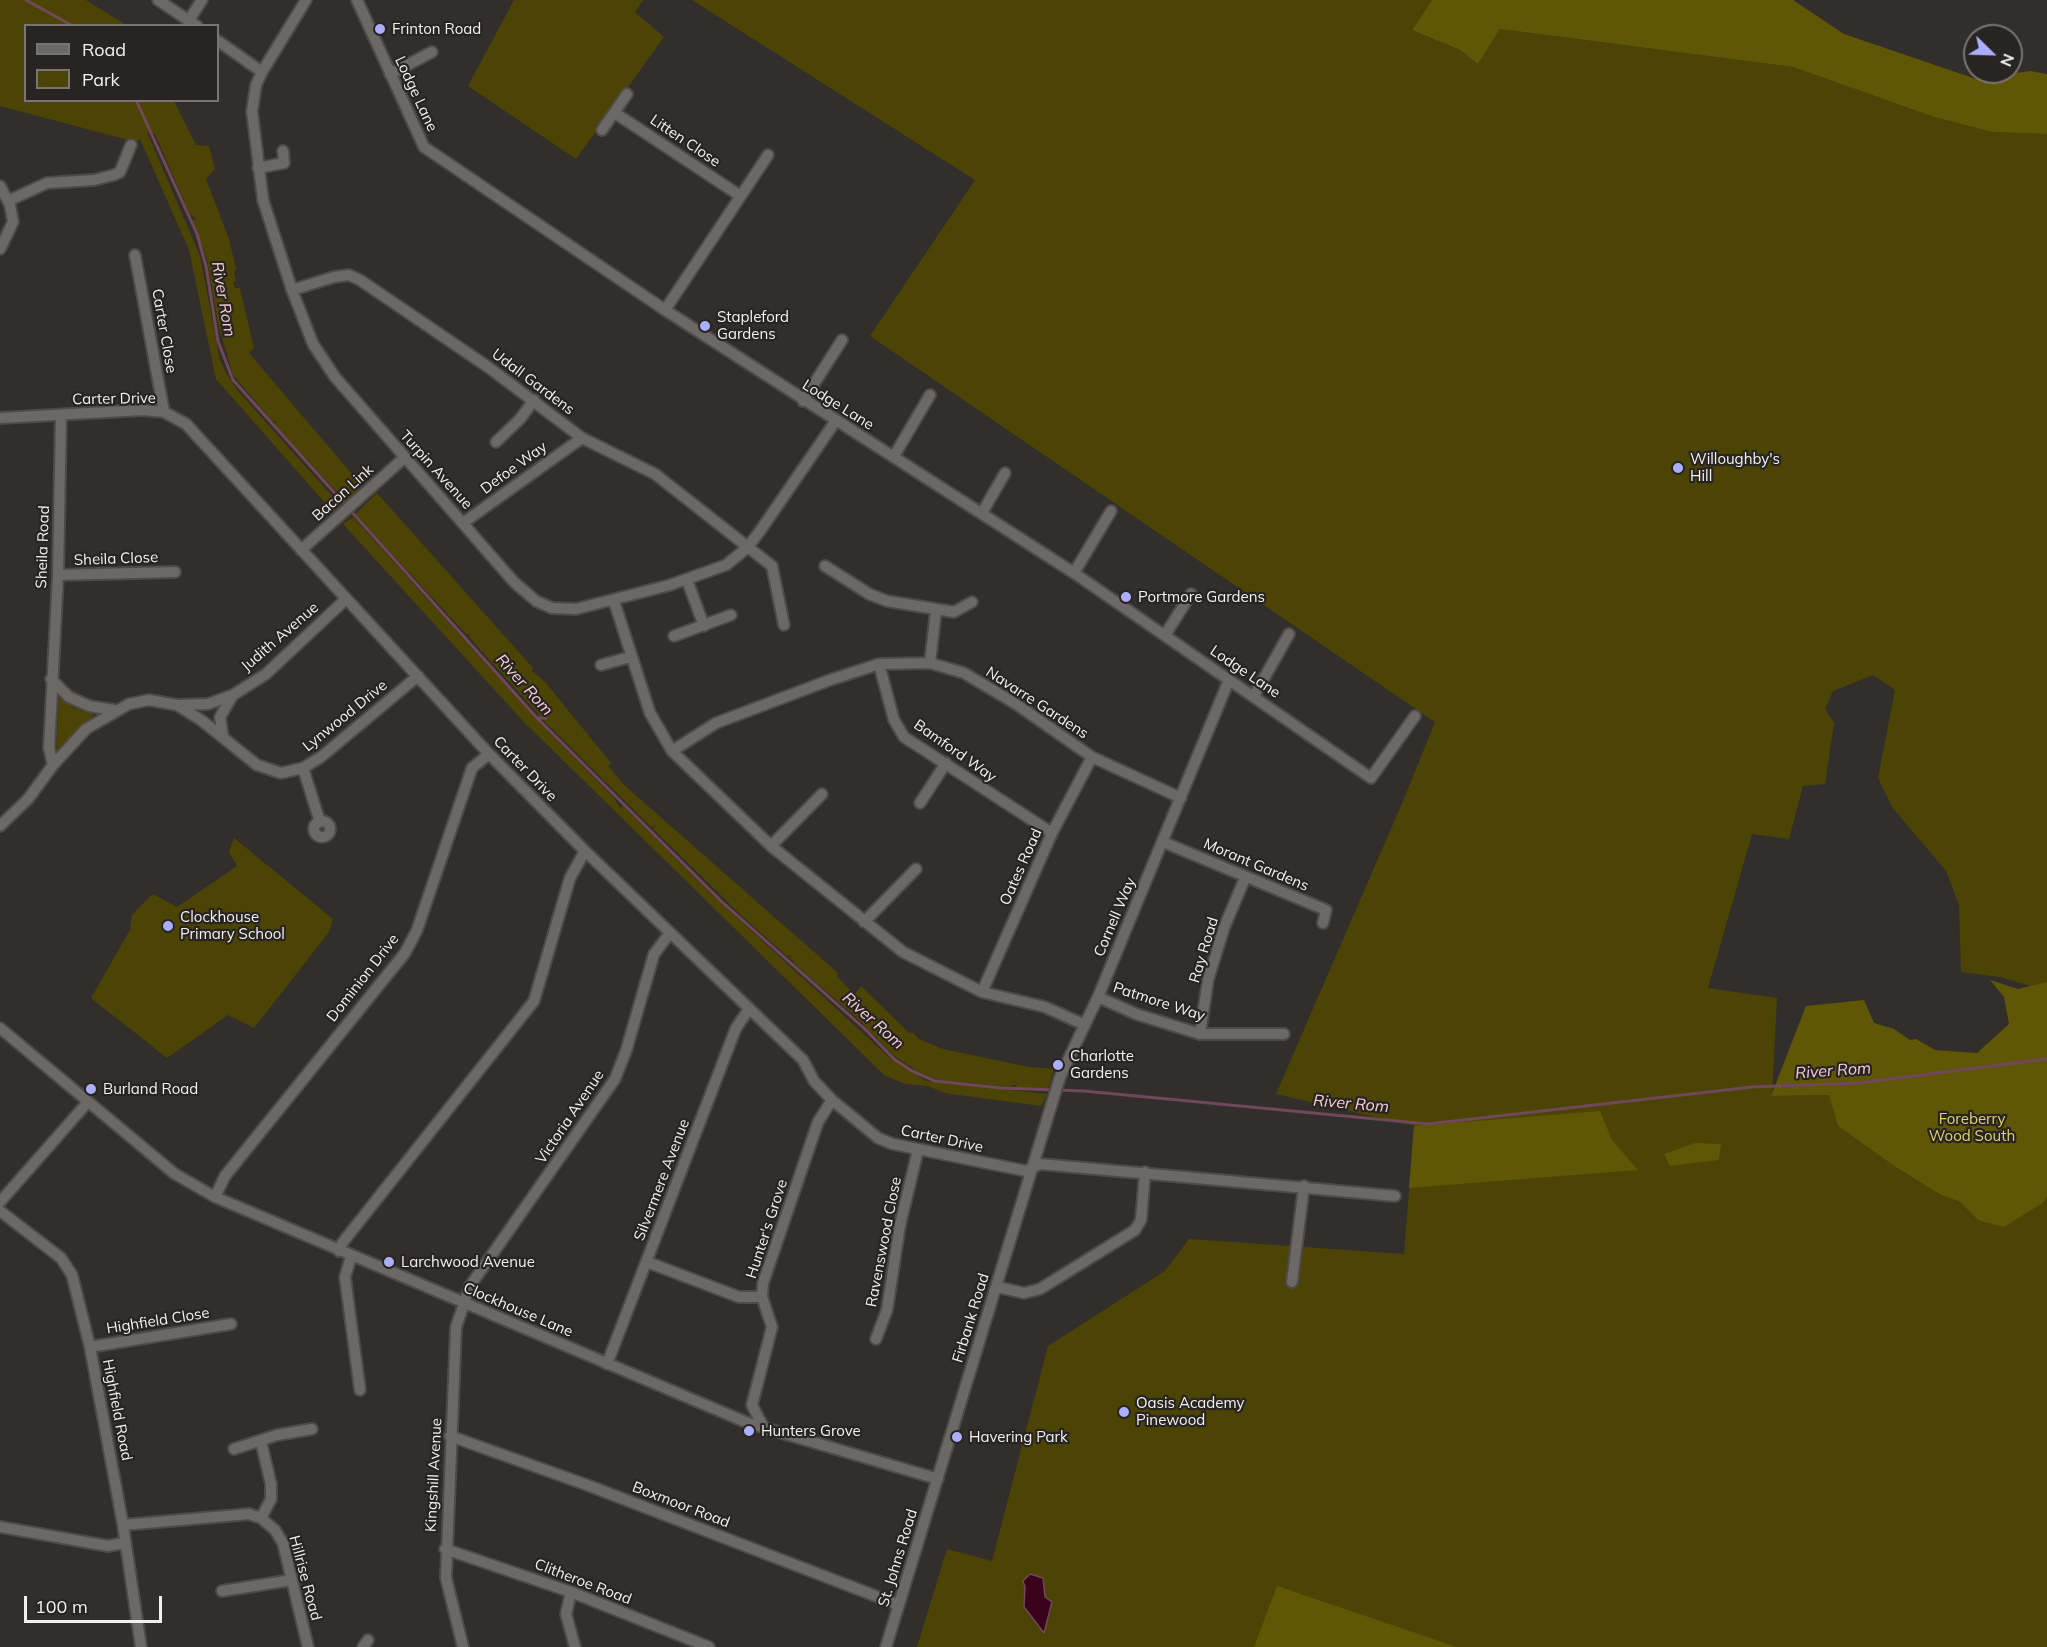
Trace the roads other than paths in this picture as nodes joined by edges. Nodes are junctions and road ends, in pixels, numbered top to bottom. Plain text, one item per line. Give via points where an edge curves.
1 (158, 0) edge
2 (202, 0) edge
3 (306, 0) edge
4 (357, 0) edge
5 (193, 23) edge
6 (219, 41) edge
7 (432, 52) dead end
8 (262, 72) junction
9 (390, 74) junction
10 (627, 94) dead end
11 (615, 112) junction
12 (602, 130) dead end
13 (131, 145) dead end
14 (284, 151) dead end
15 (768, 155) dead end
16 (258, 168) junction
17 (0, 186) edge
18 (739, 195) junction
19 (8, 201) junction
20 (0, 249) edge
21 (135, 255) dead end
22 (292, 290) junction
23 (664, 310) junction
24 (842, 340) dead end
25 (930, 396) dead end
26 (534, 400) junction
27 (802, 401) junction
28 (164, 412) junction
29 (60, 415) junction
30 (0, 418) edge
31 (835, 422) junction
32 (582, 438) junction
33 (496, 442) dead end
34 (894, 456) junction
35 (404, 458) junction
36 (1005, 474) dead end
37 (1111, 511) dead end
38 (982, 513) junction
39 (463, 523) junction
40 (747, 548) junction
41 (301, 550) junction
42 (825, 566) dead end
43 (175, 572) dead end
44 (1074, 573) junction
45 (58, 575) junction
46 (687, 580) junction
47 (1191, 594) dead end
48 (345, 599) junction
49 (614, 601) junction
50 (972, 603) dead end
51 (936, 610) junction
52 (731, 615) dead end
53 (784, 625) dead end
54 (704, 626) junction
55 (1289, 634) dead end
56 (1165, 635) junction
57 (674, 636) dead end
58 (630, 657) junction
59 (930, 663) junction
60 (879, 664) junction
61 (601, 665) dead end
62 (418, 676) junction
63 (51, 679) junction
64 (1229, 680) junction
65 (233, 695) junction
66 (1254, 696) junction
67 (177, 705) junction
68 (114, 710) junction
69 (1415, 716) dead end
70 (223, 737) junction
71 (672, 751) junction
72 (489, 754) junction
73 (1092, 757) junction
74 (946, 763) junction
75 (53, 765) junction
76 (303, 768) junction
77 (822, 794) dead end
78 (1181, 798) junction
79 (920, 803) dead end
80 (320, 822) dead end
81 (0, 825) edge
82 (1052, 833) junction
83 (1163, 842) junction
84 (771, 846) junction
85 (585, 851) junction
86 (916, 869) dead end
87 (1245, 878) junction
88 (864, 922) junction
89 (1323, 923) dead end
90 (670, 933) junction
91 (982, 992) junction
92 (1098, 997) junction
93 (749, 1009) junction
94 (1085, 1025) junction
95 (0, 1028) edge
96 (1200, 1034) junction
97 (1284, 1034) dead end
98 (832, 1100) junction
99 (87, 1103) junction
100 (918, 1150) junction
101 (1033, 1167) junction
102 (1144, 1172) junction
103 (1304, 1186) junction
104 (1395, 1196) dead end
105 (214, 1197) junction
106 (0, 1202) edge
107 (0, 1211) edge
108 (339, 1251) junction
109 (351, 1257) junction
110 (647, 1262) junction
111 (1292, 1282) dead end
112 (997, 1287) junction
113 (762, 1297) junction
114 (463, 1303) junction
115 (231, 1324) dead end
116 (876, 1339) dead end
117 (90, 1347) junction
118 (607, 1364) junction
119 (360, 1390) dead end
120 (752, 1405) junction
121 (732, 1417) junction
122 (764, 1428) junction
123 (312, 1429) dead end
124 (450, 1436) junction
125 (261, 1442) junction
126 (234, 1449) dead end
127 (938, 1479) junction
128 (261, 1518) junction
129 (123, 1525) junction
130 (0, 1527) edge
131 (124, 1543) junction
132 (445, 1549) junction
133 (291, 1580) junction
134 (222, 1591) dead end
135 (571, 1592) junction
136 (899, 1605) junction
137 (141, 1647) edge
138 (308, 1647) edge
139 (463, 1647) edge
140 (575, 1647) edge
141 (709, 1647) edge
142 (886, 1647) edge

1 - 5 street
2 - 5 street
3 - 8 street, Turpin Avenue
4 - 9 street, Lodge Lane
6 - 8 street
7 - 9 street
8 - 16 street, Turpin Avenue via 252,111
9 - 23 street, Lodge Lane via 424,147
10 - 11 street
11 - 12 street
11 - 18 street, Litten Close
13 - 19 street via 120,172 94,180 47,183
14 - 16 street via 284,163
15 - 18 street
16 - 22 street, Turpin Avenue via 268,220
17 - 19 street
18 - 23 street
19 - 20 street via 13,222
21 - 28 street, Carter Close
22 - 26 street, Udall Gardens via 349,275
22 - 35 street, Turpin Avenue via 313,344 335,377
23 - 27 street, Lodge Lane
24 - 27 street
25 - 34 street
26 - 32 street, Udall Gardens
26 - 33 street
27 - 31 street, Lodge Lane
28 - 29 street, Carter Drive
28 - 41 street, Carter Drive via 186,423
29 - 30 street, Carter Drive
29 - 45 street, Sheila Road
31 - 34 street, Lodge Lane
31 - 40 street, Turpin Avenue
32 - 39 street, Defoe Way
32 - 40 street, Udall Gardens via 655,474
34 - 38 street, Lodge Lane
35 - 39 street, Turpin Avenue
35 - 41 street, Bacon Link
36 - 38 street
37 - 44 street
38 - 44 street, Lodge Lane
39 - 49 street, Turpin Avenue via 514,582 536,601 566,609
40 - 46 street, Turpin Avenue via 726,565
40 - 53 street, Udall Gardens via 772,566
41 - 48 street, Carter Drive
42 - 51 street via 869,594
43 - 45 street, Sheila Close
44 - 56 street, Lodge Lane
45 - 63 street, Sheila Road
46 - 49 street, Turpin Avenue
46 - 54 street
47 - 56 street
48 - 62 street, Carter Drive
48 - 65 street, Judith Avenue via 266,674
49 - 58 street
50 - 51 street via 954,612
51 - 59 street
52 - 54 street
54 - 57 street
55 - 66 street
56 - 64 street, Lodge Lane
58 - 61 street
58 - 71 street via 650,713
59 - 60 street, Navarre Gardens
59 - 73 street, Navarre Gardens via 964,673
60 - 71 street, Navarre Gardens via 716,723
60 - 74 street, Bamford Way via 894,720 904,737
62 - 72 street, Carter Drive
62 - 76 street, Lynwood Drive
63 - 68 street via 69,697 89,706
63 - 75 street, Sheila Road via 49,748
64 - 66 street, Lodge Lane
64 - 78 street, Cornell Way
65 - 67 street, Judith Avenue via 208,704
65 - 70 street via 220,717
66 - 69 street, Lodge Lane via 1371,778
67 - 68 street, Lynwood Drive via 148,700
67 - 70 street, Lynwood Drive
68 - 75 street, Lynwood Drive via 86,729
70 - 76 street, Lynwood Drive via 257,765 281,773
71 - 84 street
72 - 85 street, Carter Drive
72 - 105 street, Dominion Drive via 472,768 417,930 405,953 225,1176
73 - 78 street, Navarre Gardens
73 - 82 street, Oates Road
74 - 79 street
74 - 82 street, Bamford Way
75 - 81 street, Lynwood Drive via 28,799
76 - 80 street
77 - 84 street
78 - 83 street, Cornell Way
82 - 91 street, Oates Road
83 - 87 street, Morant Gardens
83 - 92 street, Cornell Way
84 - 88 street
85 - 90 street, Carter Drive
85 - 108 street via 570,878 534,1001
86 - 88 street
87 - 89 street, Morant Gardens via 1326,910
87 - 96 street, Ray Road via 1208,980
88 - 91 street via 903,952
90 - 93 street, Carter Drive
90 - 114 street, Victoria Avenue via 654,954 615,1079 470,1286
91 - 94 street via 1045,1007
92 - 94 street, Cornell Way
92 - 96 street, Patmore Way via 1136,1014
93 - 98 street, Carter Drive via 803,1060 814,1081
93 - 110 street, Silvermere Avenue via 736,1028
94 - 101 street, Cornell Way via 1059,1081
95 - 99 street, Clockhouse Lane
96 - 97 street, Patmore Way
98 - 100 street, Carter Drive via 878,1138
98 - 113 street, Hunter's Grove via 818,1122 763,1283
99 - 105 street, Clockhouse Lane via 175,1174
99 - 106 street
100 - 101 street, Carter Drive via 1026,1171
100 - 116 street, Ravenswood Close via 900,1225 887,1310
101 - 102 street, Carter Drive via 1040,1164
101 - 112 street, Firbank Road
102 - 103 street, Carter Drive
102 - 112 street via 1141,1220 1136,1230 1040,1288 1024,1293
103 - 104 street, Carter Drive
103 - 111 street
105 - 108 street, Clockhouse Lane
107 - 117 street, Highfield Road via 67,1266
108 - 109 street, Clockhouse Lane
109 - 114 street, Clockhouse Lane
109 - 119 street via 345,1276
110 - 113 street via 739,1297
110 - 118 street, Silvermere Avenue
112 - 127 street, Firbank Road
113 - 120 street, Hunter's Grove via 772,1327
114 - 118 street, Clockhouse Lane
114 - 124 street, Kingshill Avenue via 456,1327
115 - 117 street, Highfield Close
117 - 129 street, Highfield Road
118 - 121 street, Clockhouse Lane
120 - 121 street
120 - 122 street
121 - 122 street, Clockhouse Lane
122 - 127 street, Clockhouse Lane
123 - 125 street
124 - 132 street, Kingshill Avenue
124 - 136 street, Boxmoor Road
125 - 126 street
125 - 128 street via 272,1484 271,1499
127 - 136 street, St. Johns Road
128 - 129 street via 249,1514
128 - 133 street, Hillrise Road via 283,1543
129 - 131 street, Highfield Road
130 - 131 street via 108,1546
131 - 137 street, Highfield Road
132 - 135 street, Clitheroe Road
132 - 139 street, Kingshill Avenue via 446,1578
133 - 134 street
133 - 138 street, Hillrise Road
135 - 140 street via 566,1614
135 - 141 street, Clitheroe Road
136 - 142 street, St. Johns Road

